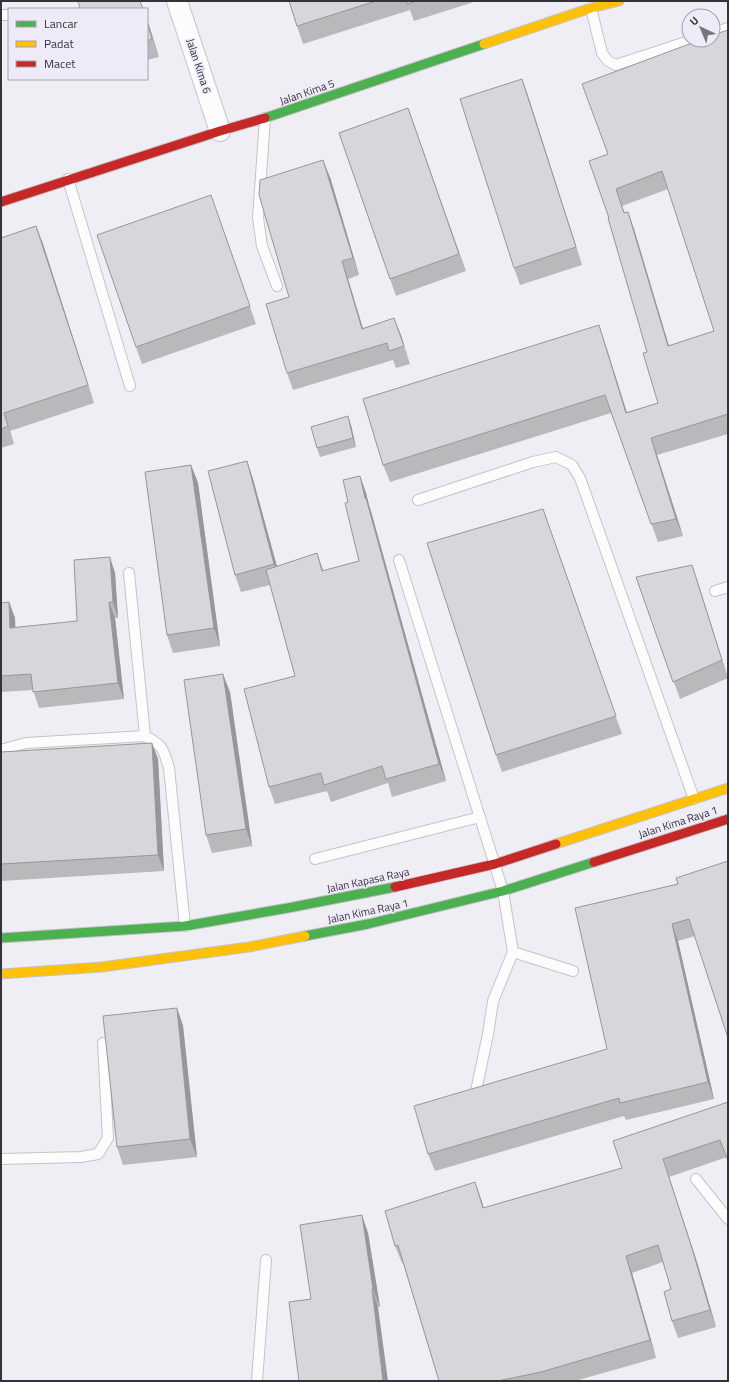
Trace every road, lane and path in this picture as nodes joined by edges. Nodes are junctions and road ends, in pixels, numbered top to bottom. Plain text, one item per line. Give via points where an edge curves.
1 (177, 1) edge
2 (619, 1) edge
3 (591, 8) junction
4 (681, 44) edge
5 (265, 118) junction
6 (220, 131) junction
7 (68, 179) junction
8 (1, 202) edge
9 (277, 286) dead end
10 (130, 386) dead end
11 (418, 500) dead end
12 (399, 560) dead end
13 (129, 573) dead end
14 (728, 587) edge
15 (715, 591) dead end
16 (145, 736) junction
17 (1, 750) edge
18 (728, 788) edge
19 (694, 799) junction
20 (480, 817) junction
21 (728, 818) edge
22 (315, 859) dead end
23 (495, 864) junction
24 (503, 890) junction
25 (185, 926) junction
26 (1, 938) edge
27 (513, 952) junction
28 (573, 970) dead end
29 (1, 974) edge
30 (103, 1043) edge
31 (476, 1091) edge
32 (1, 1160) edge
33 (696, 1179) dead end
34 (728, 1219) edge
35 (266, 1260) dead end
36 (257, 1381) edge

1 - 6 street, Jalan Kima 6
2 - 3 main road, Jalan Kima 5
3 - 4 lane via 602,53 608,61 616,65
3 - 5 main road, Jalan Kima 5
5 - 6 main road, Jalan Kima 5
5 - 9 lane via 258,218 262,246
6 - 7 main road, Jalan Kima 5
7 - 8 main road, Jalan Kima 5
7 - 10 lane
11 - 19 lane via 533,462 556,457 572,465 580,478
12 - 20 lane
13 - 16 lane
14 - 15 lane
16 - 17 lane via 26,743
16 - 25 lane via 163,749 169,768
18 - 19 main road, Jalan Kapasa Raya
19 - 23 main road, Jalan Kapasa Raya
20 - 22 lane
20 - 23 lane
21 - 24 main road, Jalan Kima Raya 1
23 - 24 lane
23 - 25 main road, Jalan Kapasa Raya via 392,888
24 - 27 lane
24 - 29 main road, Jalan Kima Raya 1 via 424,911 249,947 102,967
25 - 26 main road, Jalan Kapasa Raya
27 - 28 lane
27 - 31 lane via 493,1000
30 - 32 lane via 108,1138 98,1154
33 - 34 lane
35 - 36 lane

